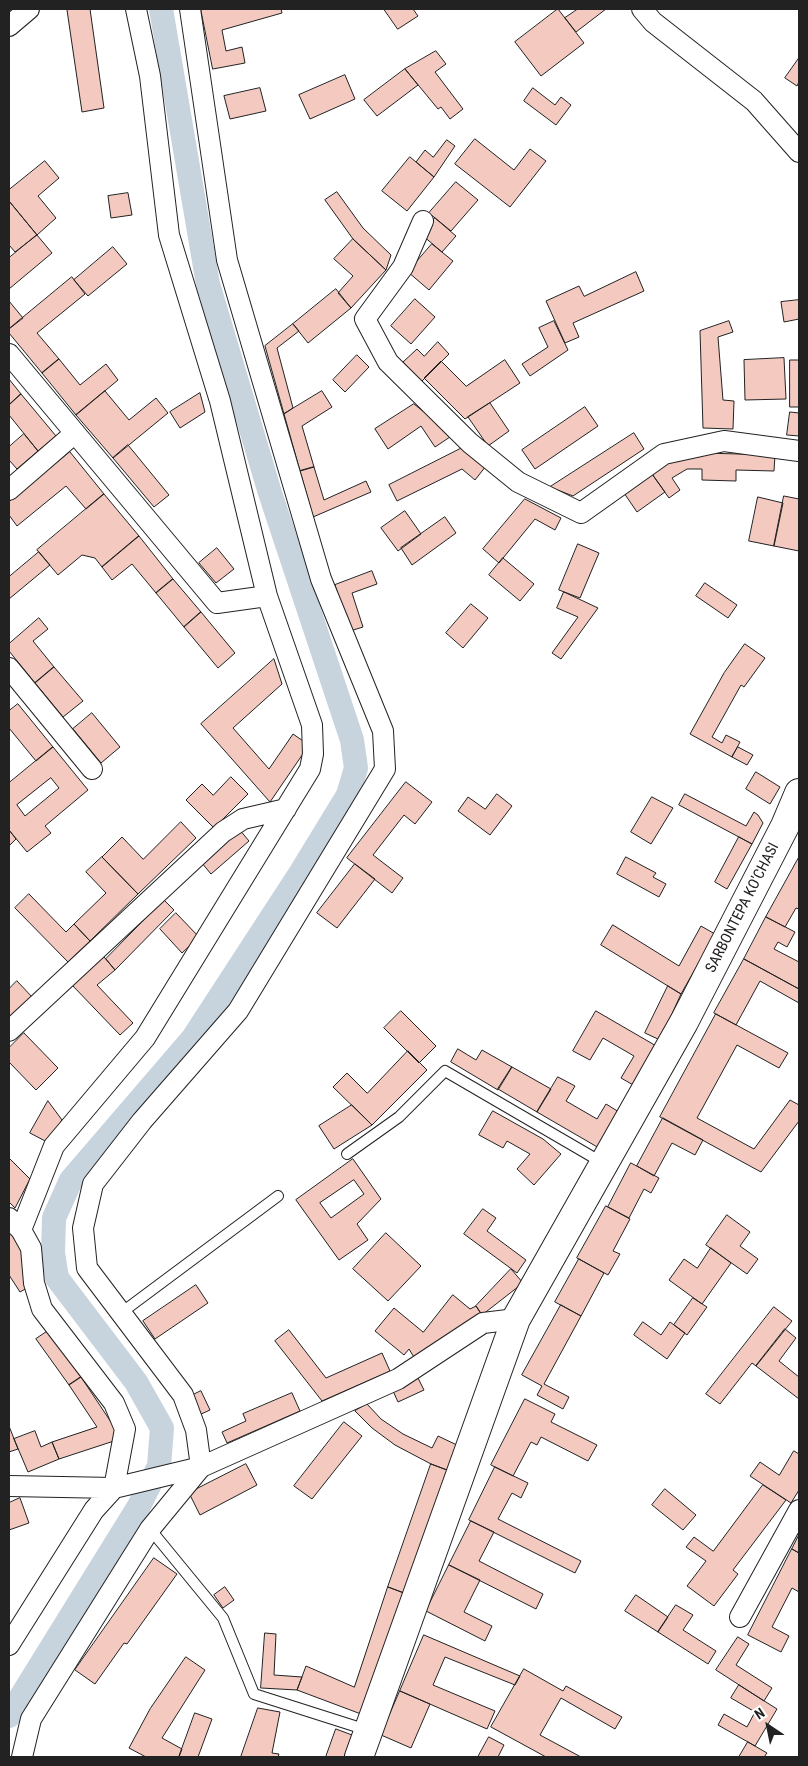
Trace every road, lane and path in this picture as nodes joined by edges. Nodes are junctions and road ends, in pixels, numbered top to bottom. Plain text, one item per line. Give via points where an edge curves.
1 (29, 9) edge
2 (136, 9) edge
3 (190, 9) edge
4 (642, 9) edge
5 (9, 26) edge
6 (799, 152) edge
7 (423, 222) dead end
8 (9, 354) edge
9 (75, 433) junction
10 (799, 451) edge
11 (9, 490) edge
12 (267, 596) junction
13 (9, 668) edge
14 (92, 769) dead end
15 (799, 793) edge
16 (286, 809) junction
17 (9, 1031) edge
18 (347, 1154) dead end
19 (604, 1163) junction
20 (278, 1196) dead end
21 (15, 1224) edge
22 (121, 1313) junction
23 (516, 1319) junction
24 (201, 1467) junction
25 (9, 1486) edge
26 (114, 1488) junction
27 (799, 1510) edge
28 (150, 1530) junction
29 (740, 1617) dead end
30 (9, 1645) edge
31 (368, 1730) junction
32 (22, 1757) edge
33 (358, 1757) edge

1 - 5 street
2 - 12 street via 150,76 168,235 220,401
3 - 22 street via 227,260 321,579 383,731 385,769 238,1011 142,1121 93,1184 83,1228 87,1268
4 - 6 street via 754,101
7 - 10 street via 403,267 365,319 388,362 470,444 518,482 582,513 664,454 724,441
8 - 9 street
9 - 11 street
9 - 12 street via 217,603
12 - 16 street via 312,725 310,769
13 - 14 street
15 - 19 street, SARBONTEPA KO'CHASI via 684,1022
16 - 17 street via 242,819 222,832
16 - 21 street via 145,1038 54,1146
18 - 19 lane via 399,1116 444,1071
19 - 23 street, SARBONTEPA KO'CHASI
20 - 22 lane
21 - 26 street via 31,1248 34,1283 42,1309 114,1403 125,1429
22 - 24 street via 183,1395 196,1430
23 - 24 street via 483,1323 398,1379
23 - 31 street, SARBONTEPA KO'CHASI
24 - 26 street
24 - 28 street
25 - 26 street
26 - 30 street via 94,1510
27 - 29 street
28 - 31 lane via 223,1618 254,1694
28 - 32 street via 31,1719
31 - 33 street, SARBONTEPA KO'CHASI

